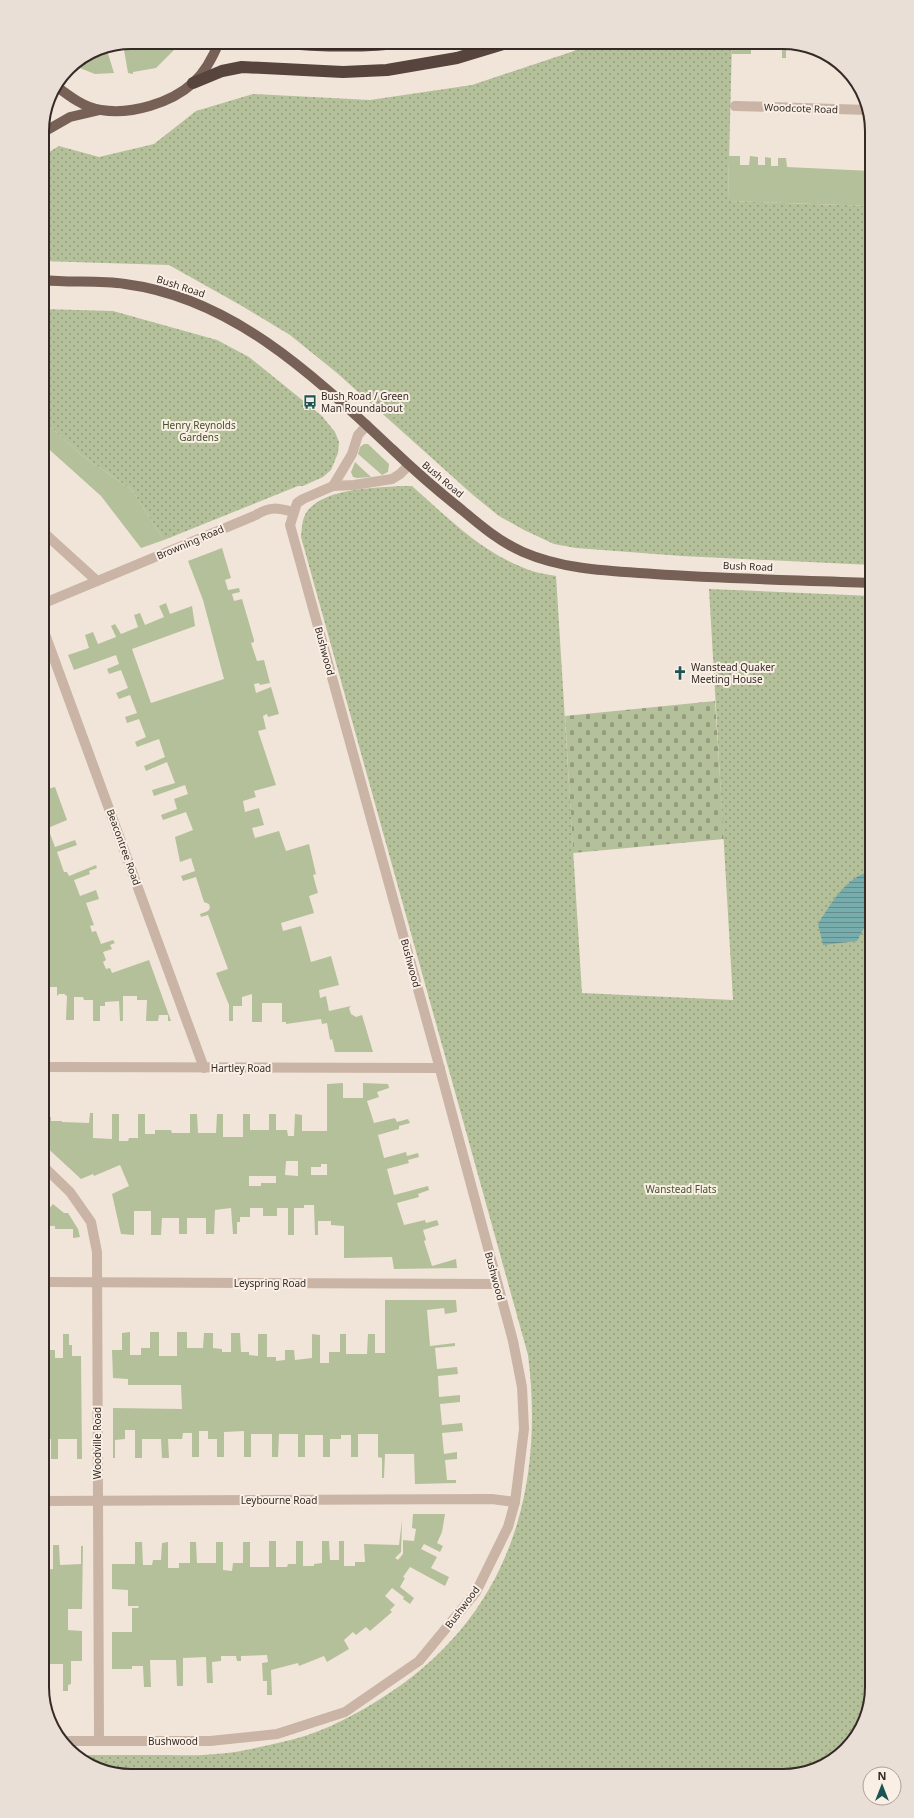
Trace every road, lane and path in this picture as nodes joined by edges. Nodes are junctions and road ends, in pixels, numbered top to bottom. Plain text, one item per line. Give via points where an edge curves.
1 (216, 49) edge
2 (487, 49) edge
3 (193, 83) junction
4 (60, 89) edge
5 (735, 106) dead end
6 (100, 110) junction
7 (862, 110) edge
8 (49, 129) edge
9 (49, 280) edge
10 (367, 425) junction
11 (409, 465) junction
12 (333, 486) junction
13 (293, 512) junction
14 (49, 537) edge
15 (97, 581) junction
16 (865, 583) edge
17 (49, 601) edge
18 (49, 645) edge
19 (49, 1067) edge
20 (204, 1068) junction
21 (440, 1068) junction
22 (49, 1172) edge
23 (49, 1282) edge
24 (98, 1282) junction
25 (498, 1284) junction
26 (49, 1501) edge
27 (97, 1501) junction
28 (516, 1502) junction
29 (99, 1740) junction
30 (69, 1741) edge

1 - 3 main road via 211,60
2 - 3 highway via 457,58 387,70 343,72 242,67 222,71
3 - 6 main road via 172,97 143,108 122,111
4 - 6 main road
5 - 7 street, Woodcote Road
6 - 8 main road via 70,117
9 - 10 main road, Bush Road via 126,284 157,290 203,306 243,325 302,367
10 - 11 main road, Bush Road
10 - 12 street via 358,435 352,454
11 - 12 street via 392,479
11 - 16 main road, Bush Road via 506,544 549,561 599,570 678,576
12 - 13 street via 303,499 297,503
13 - 15 street, Browning Road via 276,507 266,509
13 - 21 street, Bushwood via 290,525
14 - 15 street
15 - 17 street, Browning Road
18 - 20 street, Beacontree Road
19 - 20 street, Hartley Road
20 - 21 street, Hartley Road
21 - 25 street, Bushwood
22 - 24 street, Woodville Road via 70,1192 91,1222 97,1252
23 - 24 street, Leyspring Road
24 - 25 street, Leyspring Road
24 - 27 street, Woodville Road
25 - 28 street, Bushwood via 522,1387 524,1429
26 - 27 street, Leybourne Road
27 - 28 street, Leybourne Road via 492,1499
27 - 29 street, Woodville Road
28 - 29 street, Bushwood via 508,1527 476,1592 419,1661 345,1712 277,1734 210,1741
29 - 30 street, Bushwood

